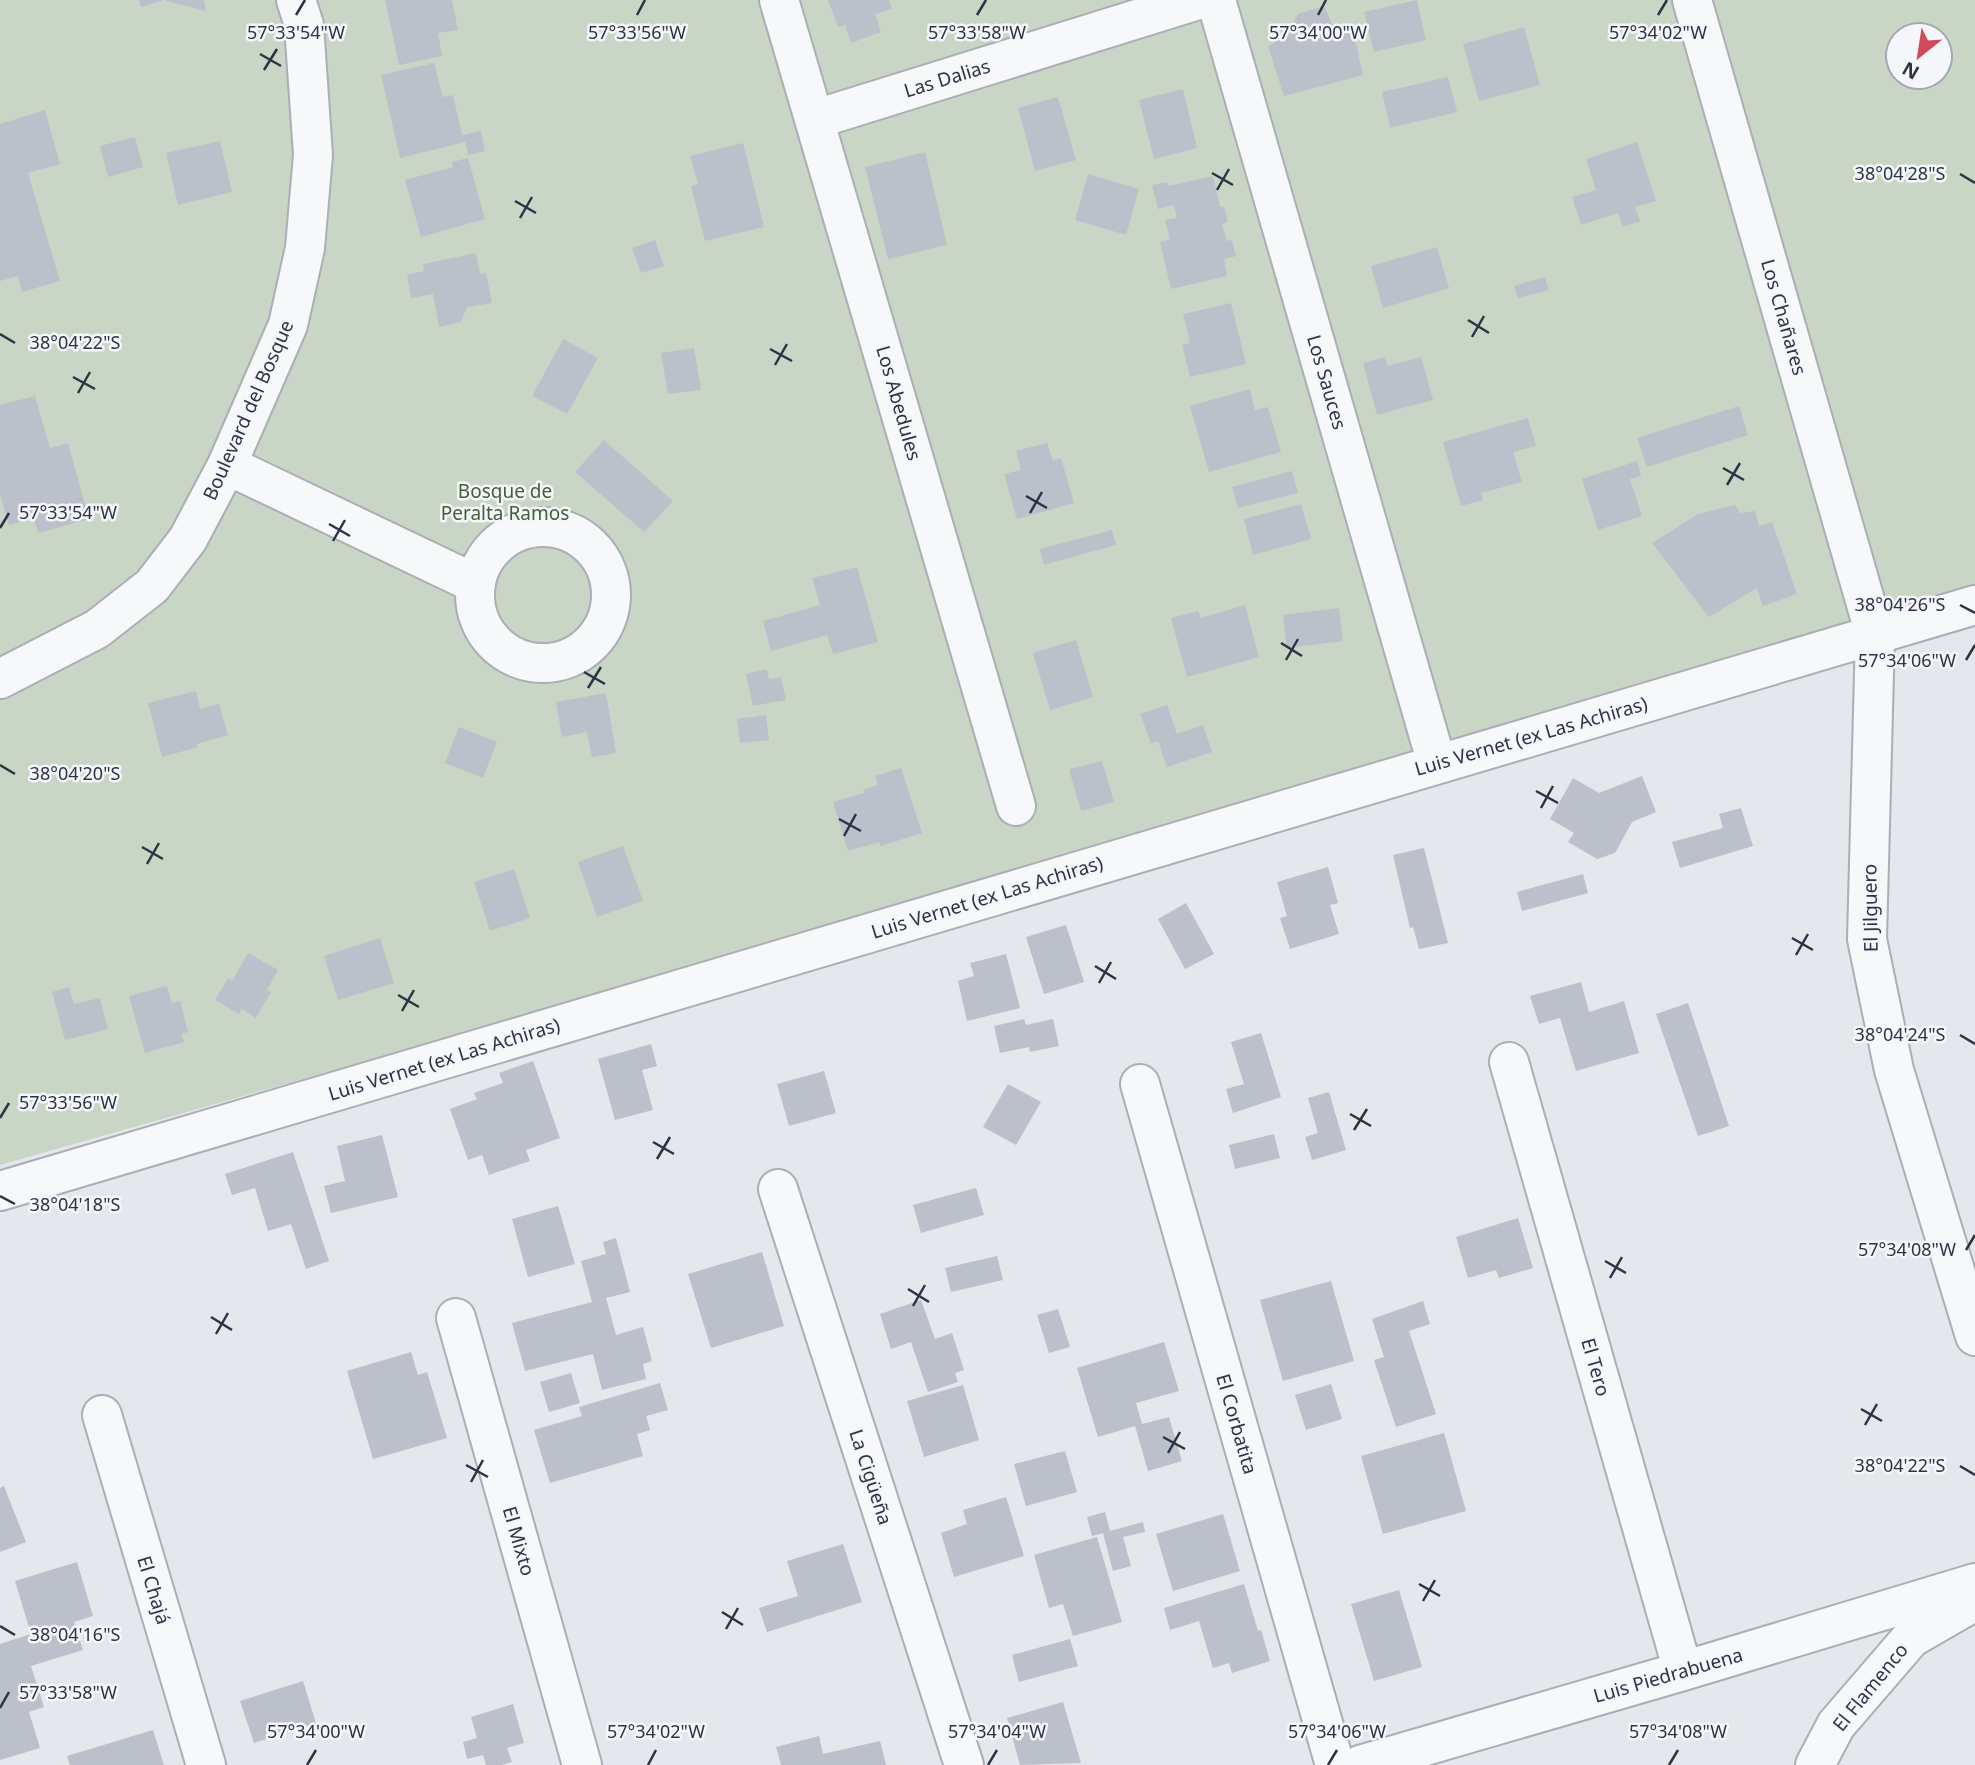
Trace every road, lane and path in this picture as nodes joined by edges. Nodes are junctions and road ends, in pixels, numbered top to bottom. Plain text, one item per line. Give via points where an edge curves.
1 (296, 0) edge
2 (779, 0) edge
3 (1198, 0) edge
4 (1216, 0) edge
5 (1692, 0) edge
6 (816, 119) junction
7 (226, 465) junction
8 (476, 584) dead end
9 (1975, 605) edge
10 (1875, 635) junction
11 (0, 679) edge
12 (1437, 764) junction
13 (1016, 806) dead end
14 (1509, 1062) dead end
15 (1140, 1084) dead end
16 (778, 1189) dead end
17 (0, 1191) edge
18 (456, 1318) dead end
19 (1975, 1336) edge
20 (102, 1415) dead end
21 (1975, 1583) edge
22 (1975, 1601) edge
23 (1682, 1671) junction
24 (206, 1765) edge
25 (582, 1765) edge
26 (964, 1765) edge
27 (1335, 1765) edge
28 (1360, 1765) edge
29 (1815, 1765) edge

1 - 7 street, Boulevard del Bosque via 304,25 313,155 305,248 288,324
2 - 6 street, Los Abedules
3 - 6 street, Las Dalias
4 - 12 street, Los Sauces
5 - 10 street, Los Chañares
6 - 13 street, Los Abedules
7 - 8 street
7 - 11 street, Boulevard del Bosque via 188,539 152,586 97,629
9 - 10 street, Luis Vernet (ex Las Achiras)
10 - 12 street, Luis Vernet (ex Las Achiras)
10 - 19 street, El Jilguero via 1867,939 1894,1070
12 - 17 street, Luis Vernet (ex Las Achiras)
14 - 23 street, El Tero
15 - 27 street, El Corbatita
16 - 26 street, La Cigüeña
18 - 25 street, El Mixto
20 - 24 street, El Chajá
21 - 23 street, Luis Piedrabuena
22 - 29 street, El Flamenco via 1911,1637 1836,1725
23 - 28 street, Luis Piedrabuena

